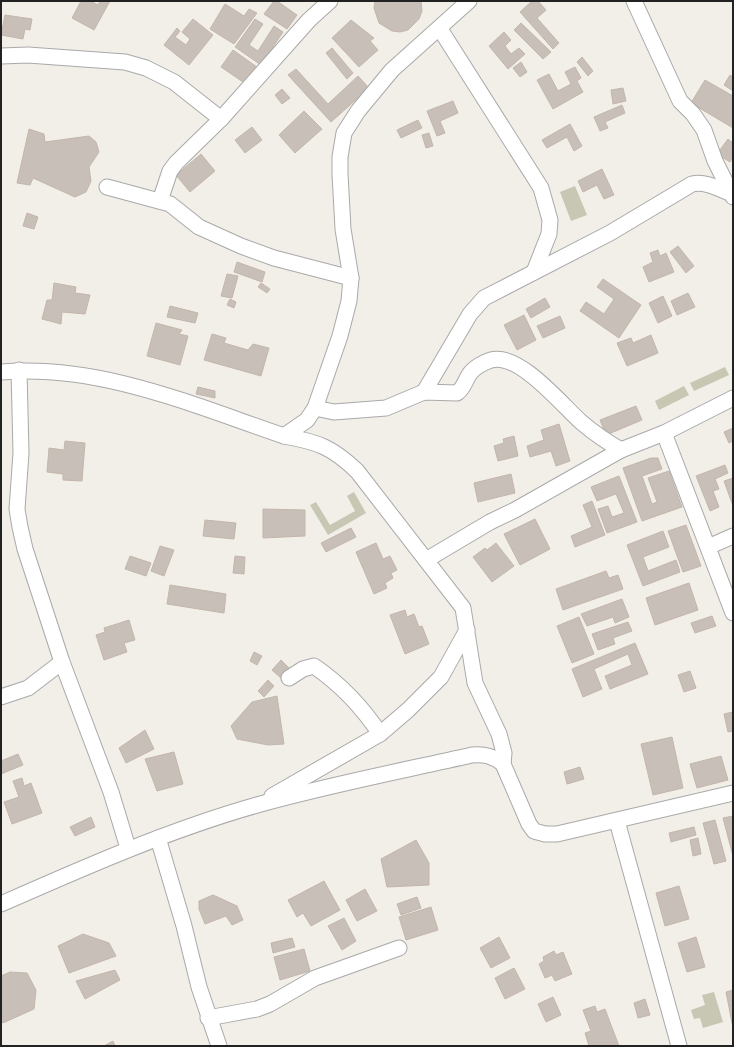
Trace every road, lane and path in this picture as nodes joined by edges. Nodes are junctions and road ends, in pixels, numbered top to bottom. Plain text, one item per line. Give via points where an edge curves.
1 (330, 1) edge
2 (469, 1) edge
3 (634, 1) edge
4 (440, 29) junction
5 (1, 56) edge
6 (221, 119) junction
7 (107, 187) dead end
8 (732, 196) edge
9 (160, 202) junction
10 (534, 272) junction
11 (350, 278) junction
12 (20, 370) junction
13 (1, 372) edge
14 (424, 392) junction
15 (733, 398) edge
16 (315, 408) junction
17 (664, 433) junction
18 (284, 436) junction
19 (621, 450) junction
20 (733, 536) edge
21 (708, 547) junction
22 (426, 560) junction
23 (733, 614) edge
24 (466, 630) junction
25 (62, 662) junction
26 (289, 678) dead end
27 (1, 697) edge
28 (380, 734) junction
29 (503, 764) junction
30 (733, 793) edge
31 (256, 805) junction
32 (617, 821) junction
33 (158, 838) junction
34 (128, 848) junction
35 (1, 904) edge
36 (399, 948) dead end
37 (208, 1018) junction
38 (219, 1046) edge
39 (679, 1046) edge

1 - 6 street via 309,20
2 - 4 street
3 - 8 street via 680,100 704,130
4 - 10 street via 540,188 550,220 549,234
4 - 11 street via 392,70 358,111 344,133 340,174 343,229
5 - 6 street via 28,55 125,62 146,68 174,82
6 - 9 street via 170,171
7 - 9 street
8 - 10 street via 708,184 692,184 610,233
9 - 11 street via 170,204 199,227 241,246 274,258
10 - 14 street via 493,292 478,303
11 - 16 street via 349,301 340,336
12 - 13 street
12 - 18 street via 88,376 152,390
12 - 25 street via 21,453 17,509 25,549
14 - 16 street via 386,408 334,412
14 - 19 street via 458,392 469,374 478,366 492,360 508,361 525,369 592,431
15 - 17 street
16 - 18 street via 307,420
17 - 19 street
17 - 21 street
18 - 22 street via 325,446 344,459 357,471
19 - 22 street
20 - 21 street
21 - 23 street
22 - 24 street via 463,608
24 - 28 street via 441,677
24 - 29 street via 476,683 499,734 504,753
25 - 27 street via 28,688
25 - 34 street via 111,792
26 - 28 street via 303,669 314,666 346,692 369,717
28 - 31 street
29 - 31 street via 490,756 472,755 340,783
29 - 32 street via 523,813 534,831 557,834
30 - 32 street
31 - 33 street
32 - 39 street
33 - 34 street
33 - 37 street
34 - 35 street
36 - 37 street via 315,978 257,1010
37 - 38 street

